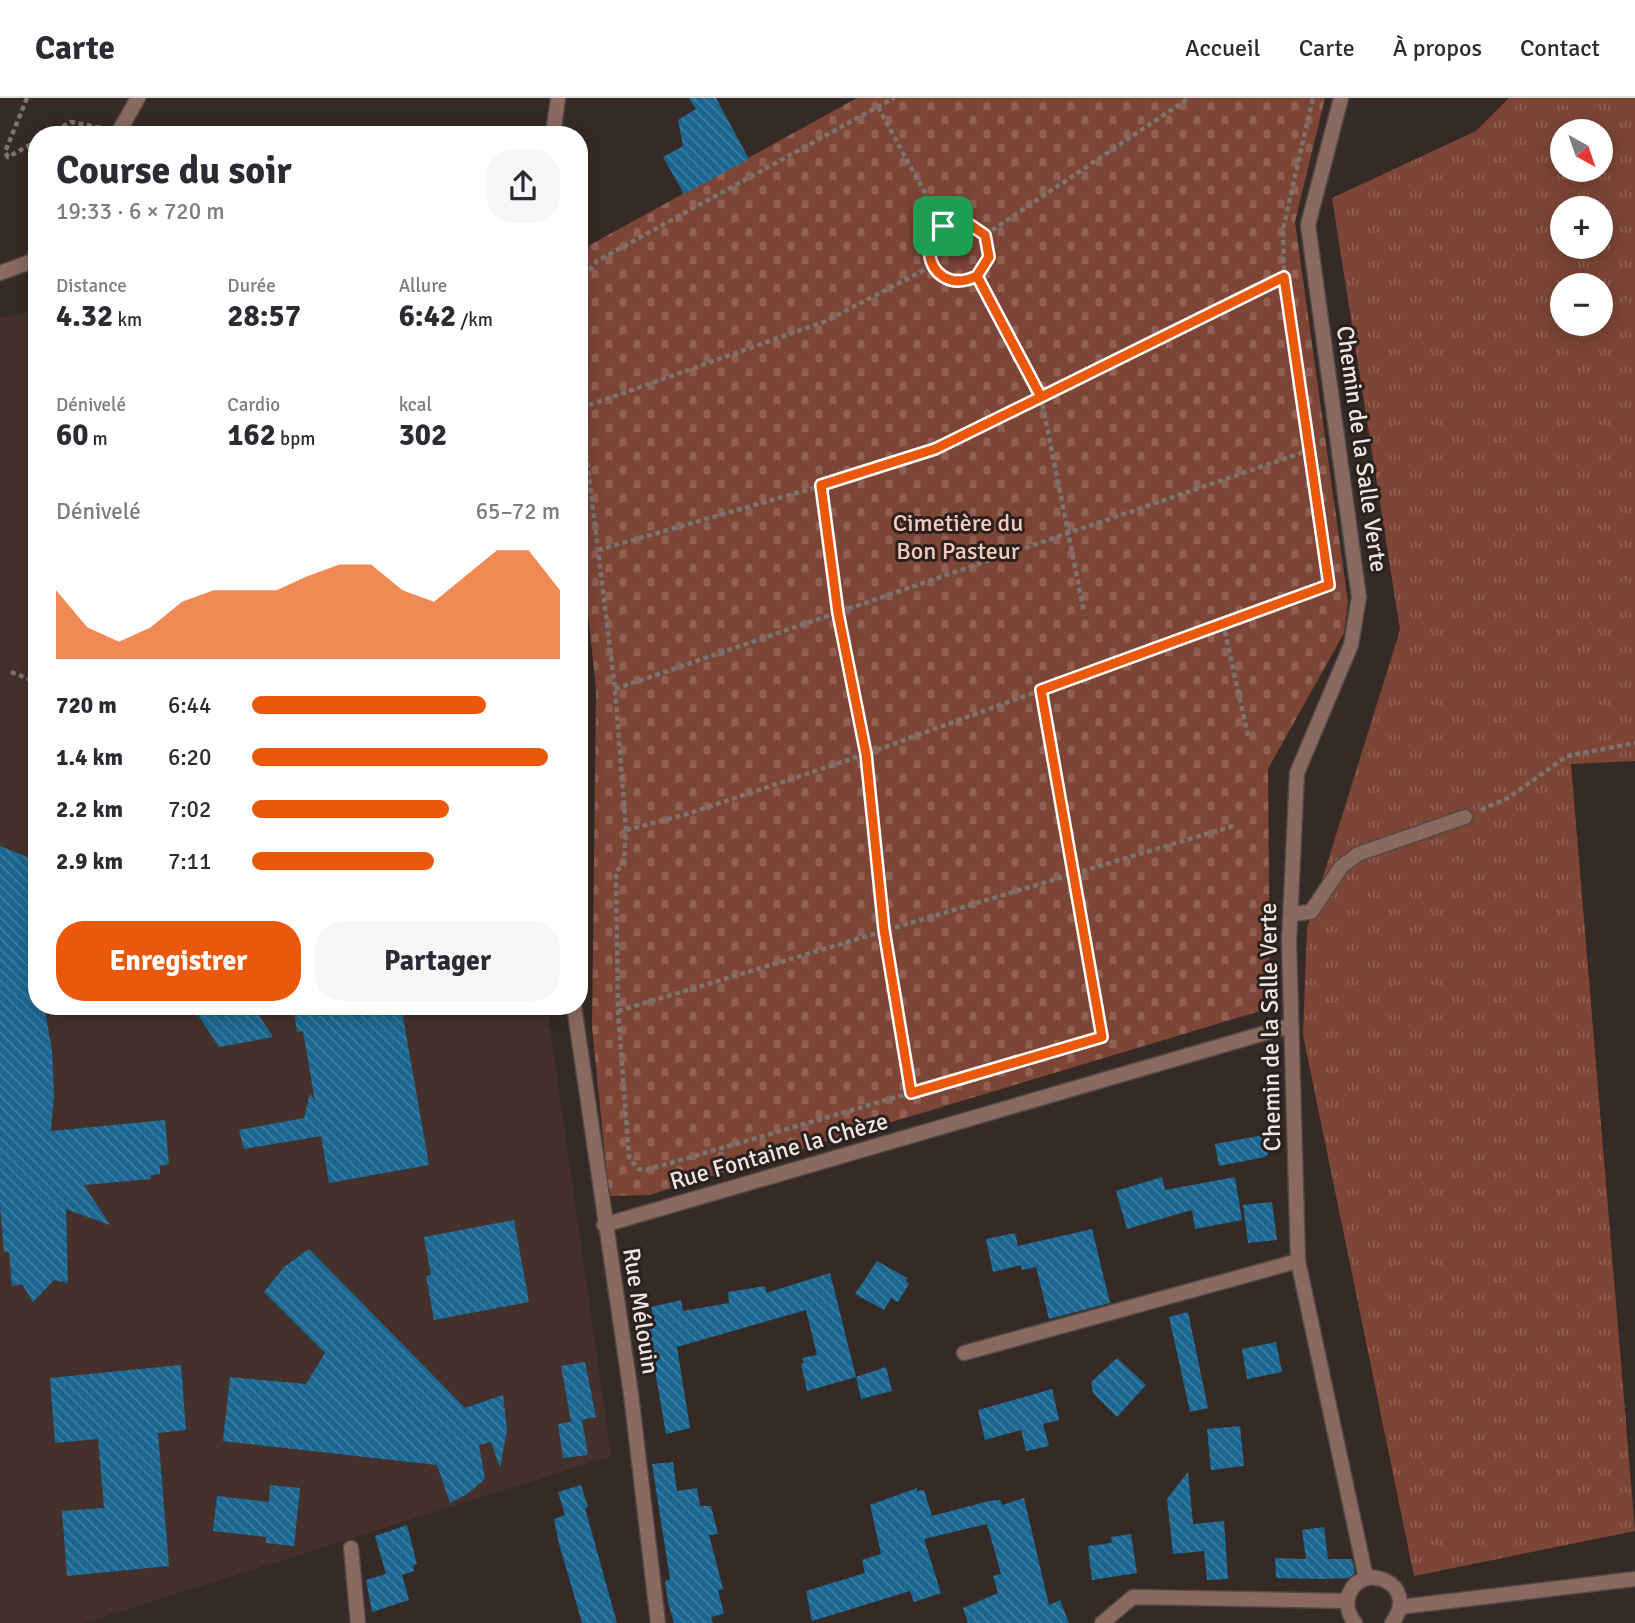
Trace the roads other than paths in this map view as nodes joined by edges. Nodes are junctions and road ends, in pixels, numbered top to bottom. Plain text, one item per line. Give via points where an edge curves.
1 (138, 98) edge
2 (558, 98) edge
3 (1341, 98) edge
4 (123, 126) edge
5 (554, 126) edge
6 (28, 263) edge
7 (0, 273) edge
8 (1465, 817) road end
9 (1291, 914) junction
10 (575, 1015) edge
11 (1289, 1026) junction
12 (604, 1226) junction
13 (1298, 1261) junction
14 (964, 1353) dead end
15 (351, 1548) dead end
16 (1366, 1578) junction
17 (1635, 1579) edge
18 (1348, 1601) junction
19 (1400, 1607) junction
20 (358, 1623) edge
21 (658, 1623) edge
22 (1102, 1623) edge
23 (1355, 1623) edge
24 (1392, 1623) edge

1 - 4 street
2 - 5 street
3 - 9 street, Chemin de la Salle Verte via 1308,225 1359,597 1351,645 1297,773
6 - 7 street
8 - 9 street via 1358,854 1341,867 1311,912
9 - 11 street, Chemin de la Salle Verte
10 - 12 street, Rue Mélouin
11 - 12 street, Rue Fontaine la Chèze
11 - 13 street, Chemin de la Salle Verte
12 - 21 street, Rue Mélouin via 631,1394
13 - 14 street
13 - 16 street, Chemin de la Salle Verte
15 - 20 street
16 - 18 street via 1353,1587
16 - 19 street via 1391,1583
17 - 19 street
18 - 22 street via 1133,1597
18 - 23 street
19 - 24 street

